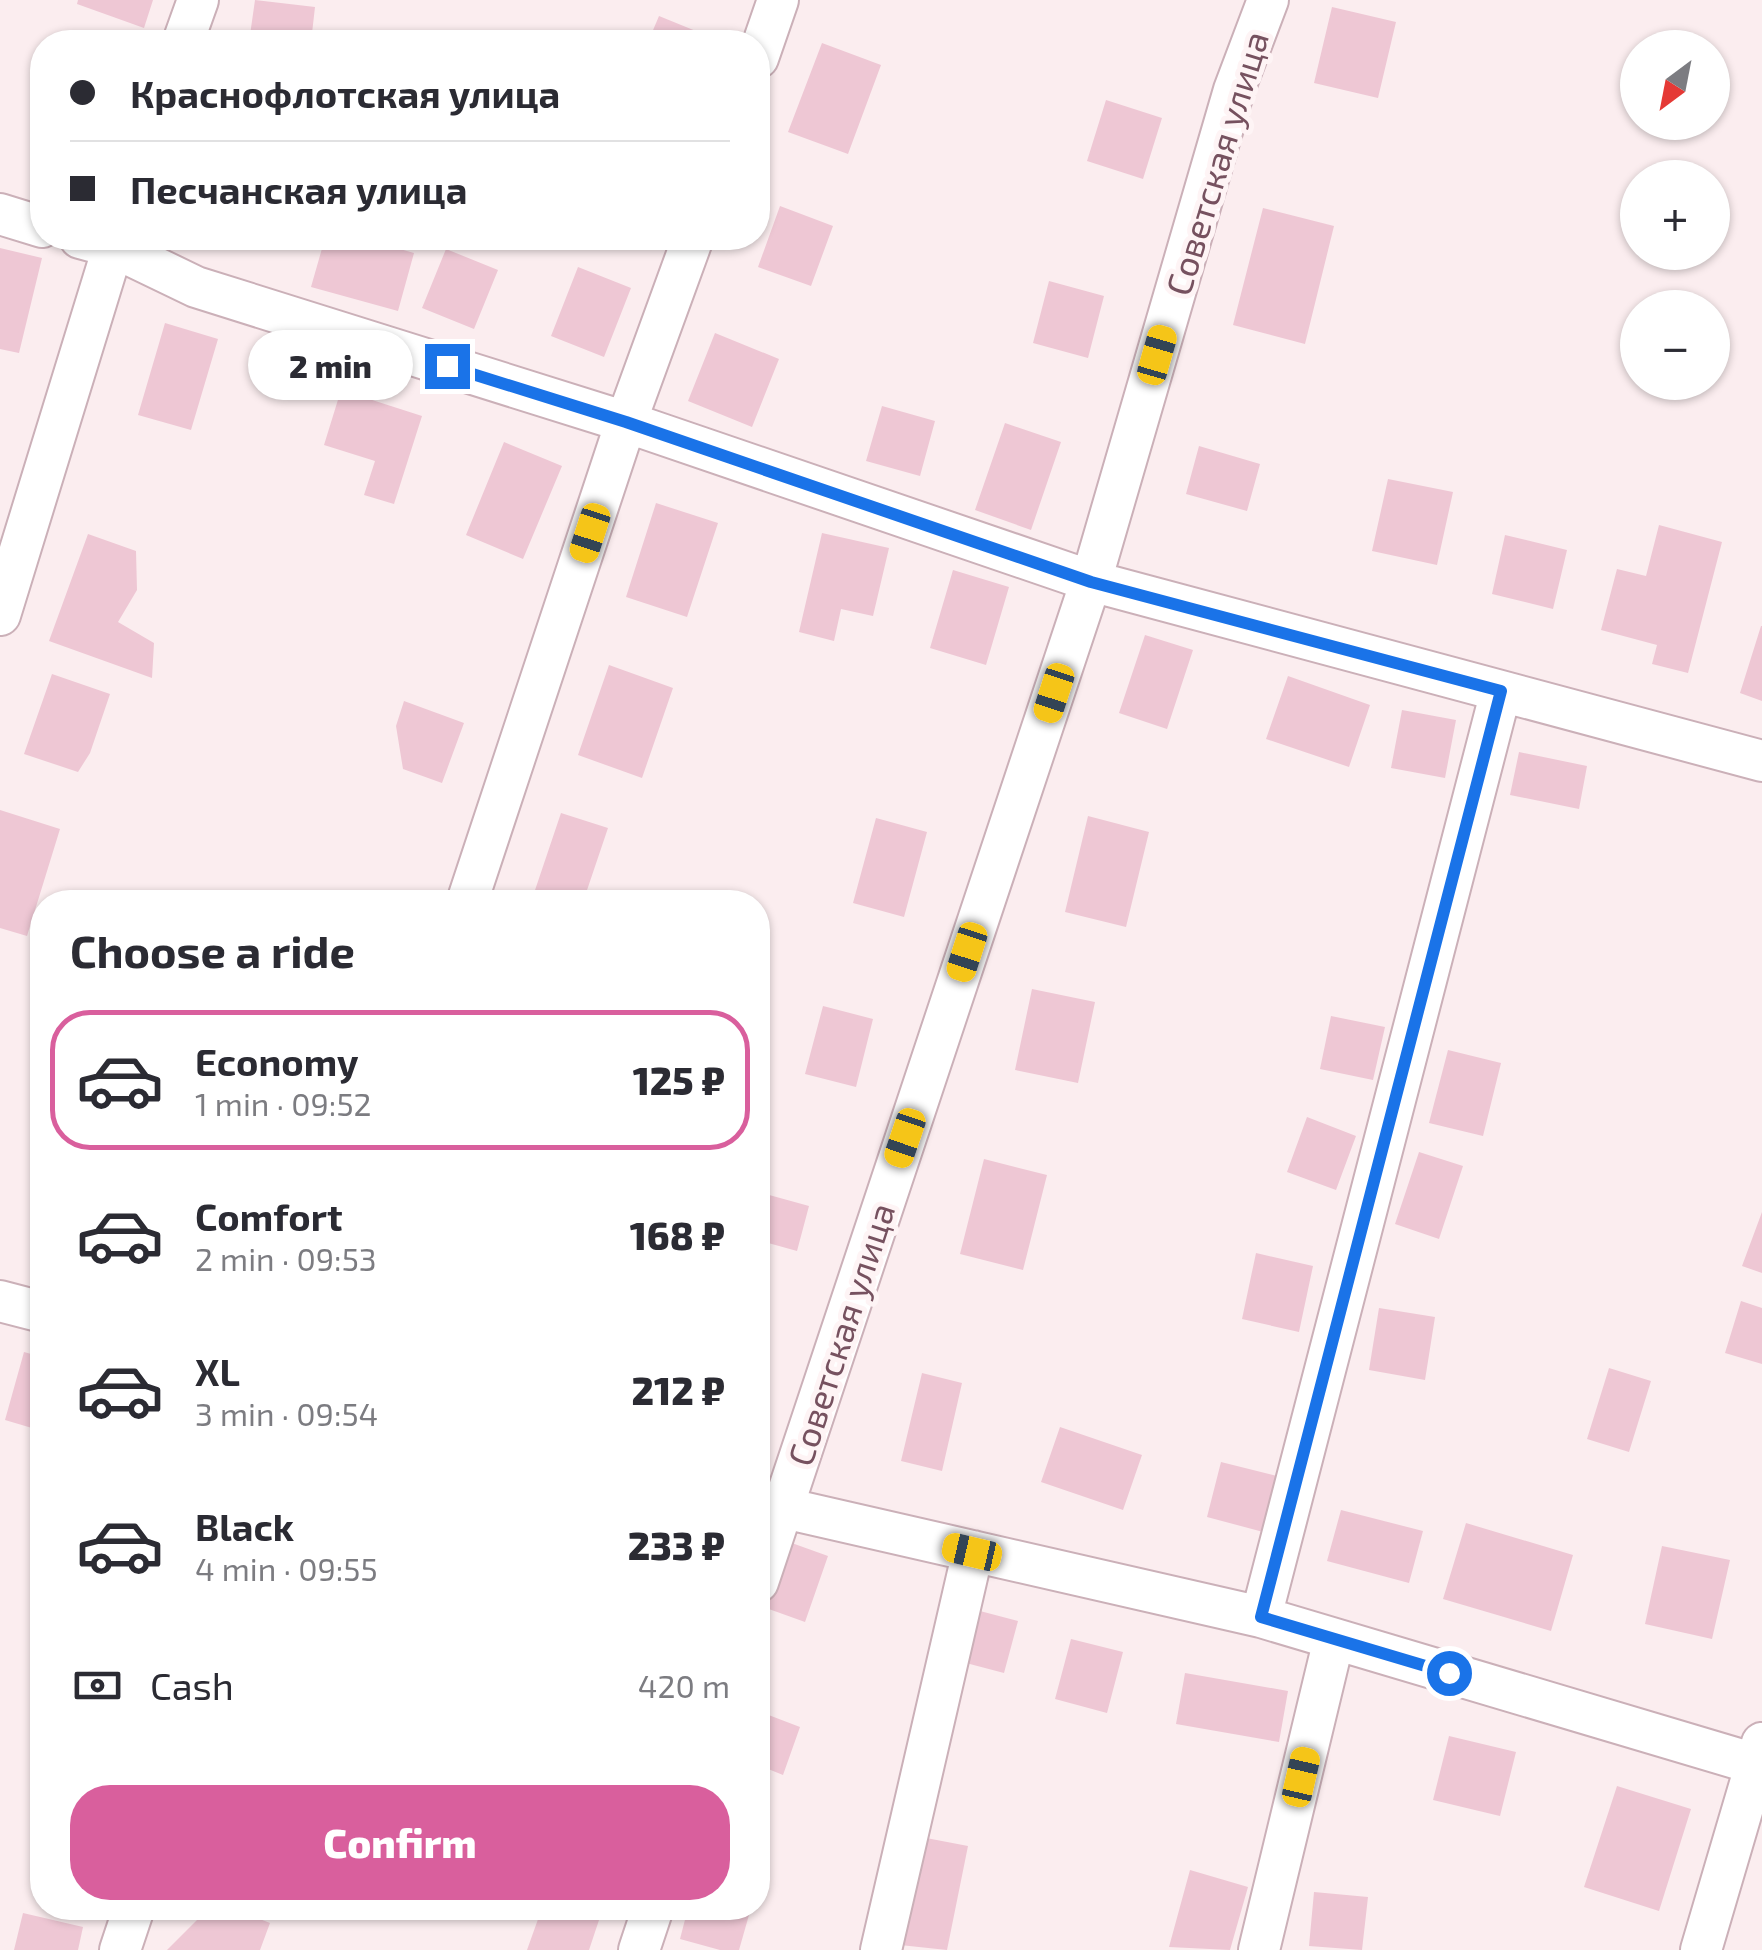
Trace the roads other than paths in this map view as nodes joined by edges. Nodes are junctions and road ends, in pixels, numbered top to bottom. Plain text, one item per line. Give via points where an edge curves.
1 (198, 0) edge
2 (778, 0) edge
3 (1268, 0) edge
4 (188, 30) edge
5 (768, 30) edge
6 (0, 214) edge
7 (30, 223) edge
8 (101, 250) edge
9 (121, 250) edge
10 (689, 250) edge
11 (626, 422) junction
12 (1091, 582) junction
13 (0, 615) edge
14 (1501, 691) junction
15 (1762, 761) edge
16 (471, 890) edge
17 (0, 1301) edge
18 (30, 1309) edge
19 (770, 1503) edge
20 (770, 1506) edge
21 (972, 1552) junction
22 (1261, 1617) junction
23 (1334, 1639) junction
24 (1760, 1758) edge
25 (130, 1920) edge
26 (648, 1920) edge
27 (120, 1950) edge
28 (639, 1950) edge
29 (881, 1950) edge
30 (1260, 1950) edge
31 (1701, 1950) edge

1 - 4 street
2 - 5 street
3 - 12 street, Советская улица via 1234,90
6 - 7 street
8 - 13 street
9 - 11 street via 196,287
10 - 11 street
11 - 12 street
11 - 16 street
12 - 14 street
12 - 19 street, Советская улица
14 - 15 street
14 - 22 street
17 - 18 street
20 - 21 street
21 - 22 street
21 - 29 street
22 - 23 street
23 - 24 street
23 - 30 street
24 - 31 street
25 - 27 street
26 - 28 street

